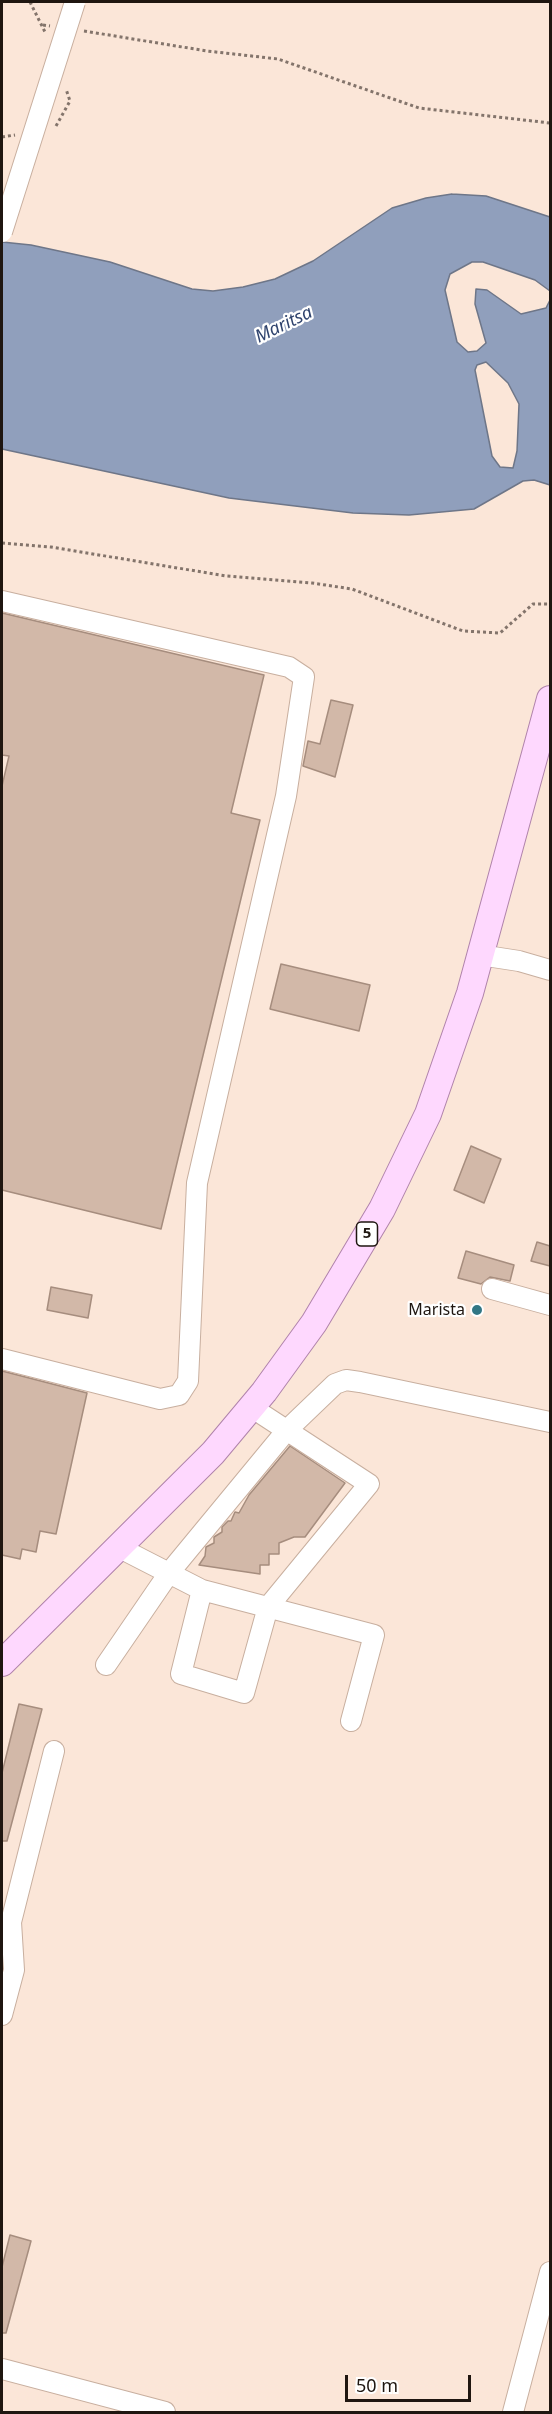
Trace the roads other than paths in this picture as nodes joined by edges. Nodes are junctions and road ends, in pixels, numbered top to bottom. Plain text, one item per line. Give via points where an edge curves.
1 (75, 2) edge
2 (2, 232) edge
3 (2, 601) edge
4 (550, 699) edge
5 (480, 956) junction
6 (550, 970) edge
7 (492, 1289) dead end
8 (550, 1305) edge
9 (2, 1359) edge
10 (251, 1407) junction
11 (550, 1420) edge
12 (287, 1430) junction
13 (118, 1547) junction
14 (169, 1573) junction
15 (202, 1590) junction
16 (268, 1607) junction
17 (2, 1663) edge
18 (106, 1665) dead end
19 (351, 1721) dead end
20 (54, 1750) dead end
21 (8, 1969) edge
22 (2, 2015) edge
23 (550, 2272) edge
24 (2, 2369) edge
25 (165, 2412) edge
26 (513, 2412) edge

1 - 2 street, bridge
3 - 9 street via 289,667 304,677 285,796 197,1183 188,1381 179,1395 160,1400
4 - 5 main road, 5
5 - 6 street
5 - 10 main road, 5 via 428,1114 382,1209 314,1323
7 - 8 street
10 - 12 street
10 - 13 main road, 5 via 213,1453
11 - 12 street via 346,1380 335,1384
12 - 14 street
12 - 16 street via 369,1484
13 - 14 street
13 - 17 main road, 5
14 - 15 street
14 - 18 street
15 - 16 street
15 - 16 street via 180,1674 244,1693
16 - 19 street via 374,1635
20 - 21 street via 11,1922
21 - 22 street
23 - 26 street
24 - 25 street

